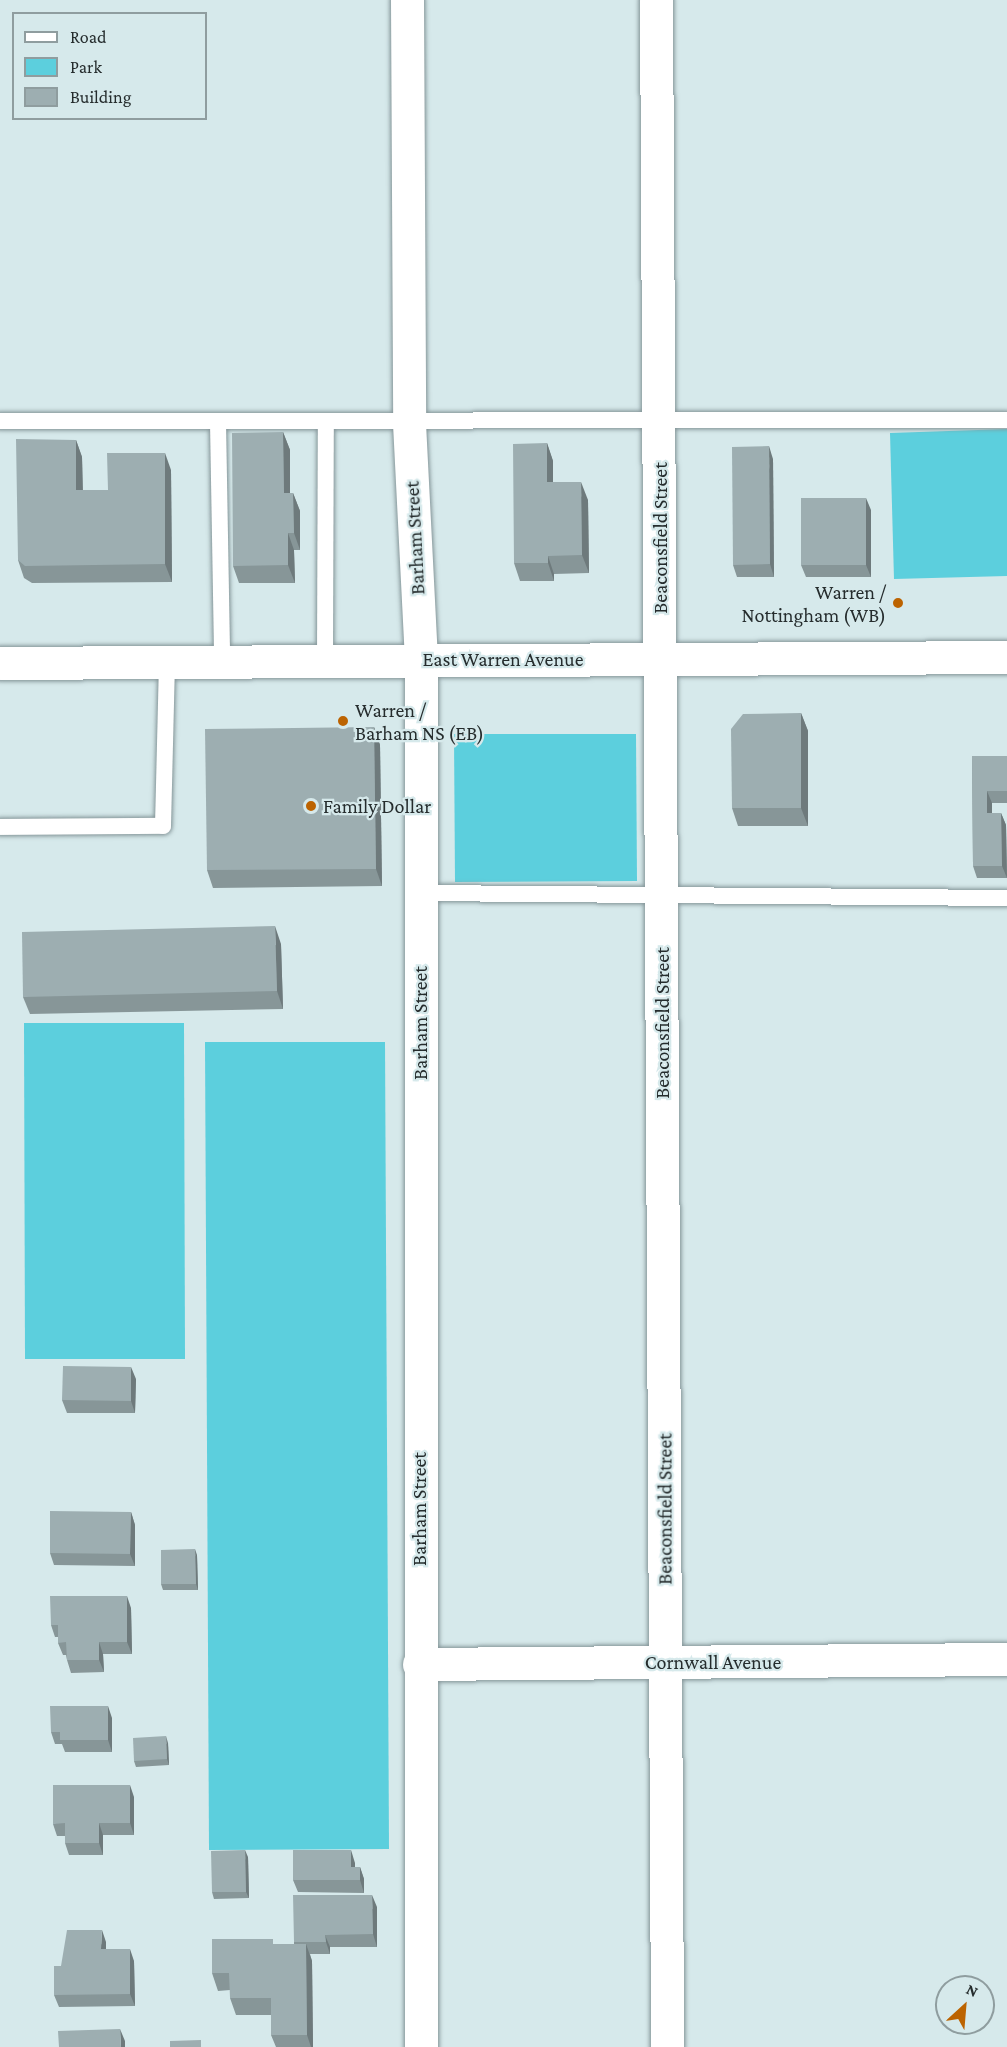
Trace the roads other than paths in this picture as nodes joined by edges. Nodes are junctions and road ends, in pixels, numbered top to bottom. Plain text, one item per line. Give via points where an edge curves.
1 (407, 0) edge
2 (656, 0) edge
3 (659, 420) junction
4 (1007, 420) edge
5 (0, 421) edge
6 (218, 422) junction
7 (326, 423) junction
8 (409, 423) junction
9 (1007, 657) edge
10 (421, 659) junction
11 (660, 659) junction
12 (325, 660) junction
13 (222, 661) junction
14 (167, 662) junction
15 (0, 663) edge
16 (0, 827) edge
17 (421, 893) junction
18 (662, 896) junction
19 (1007, 898) edge
20 (1007, 1659) edge
21 (665, 1662) junction
22 (419, 1664) junction
23 (421, 2047) edge
24 (667, 2047) edge

1 - 8 street, Barham Street
2 - 3 street, Beaconsfield Street
3 - 4 lane
3 - 8 lane
3 - 11 street, Beaconsfield Street
5 - 6 lane
6 - 7 lane
6 - 13 lane
7 - 8 lane
7 - 12 lane
8 - 10 street, Barham Street
9 - 11 street, East Warren Avenue
10 - 11 street, East Warren Avenue
10 - 12 street, East Warren Avenue
10 - 17 street, Barham Street
11 - 18 street, Beaconsfield Street
12 - 13 street, East Warren Avenue
13 - 14 street, East Warren Avenue
14 - 15 street, East Warren Avenue
14 - 16 lane via 163,826
17 - 18 lane
17 - 22 street, Barham Street
18 - 19 lane
18 - 21 street, Beaconsfield Street
20 - 21 street, Cornwall Avenue
21 - 22 street, Cornwall Avenue
21 - 24 street, Beaconsfield Street
22 - 23 street, Barham Street

